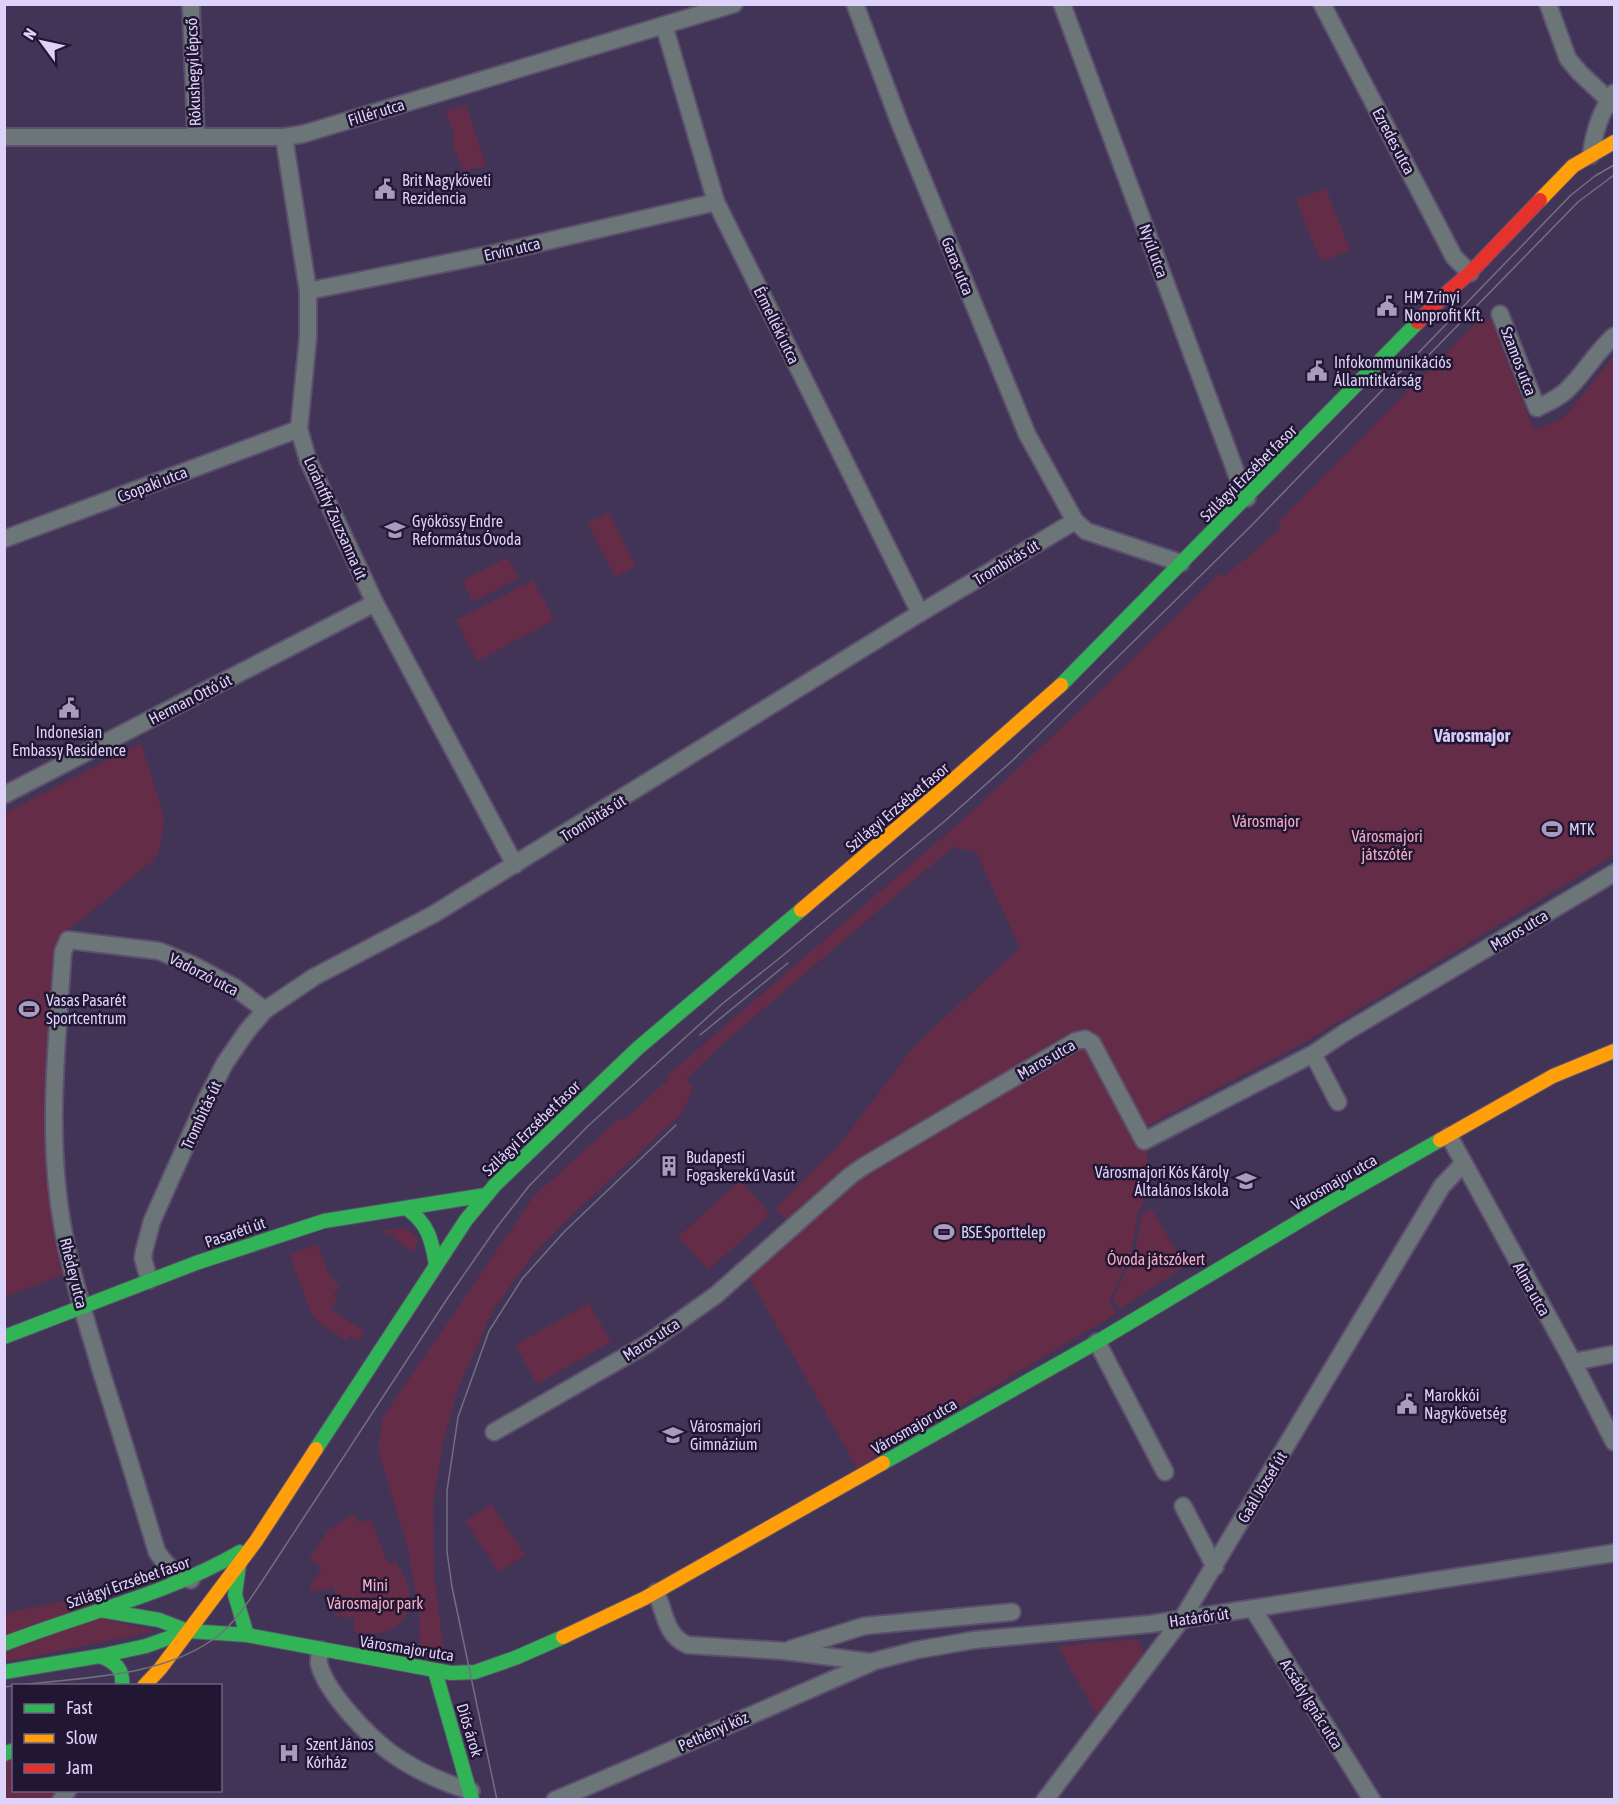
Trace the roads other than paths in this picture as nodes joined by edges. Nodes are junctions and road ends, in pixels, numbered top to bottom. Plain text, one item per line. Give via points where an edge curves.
1 (734, 4) edge
2 (855, 4) edge
3 (1062, 4) edge
4 (1322, 4) edge
5 (1548, 4) edge
6 (190, 7) dead end
7 (664, 25) junction
8 (1613, 99) edge
9 (284, 136) junction
10 (4, 137) edge
11 (196, 137) junction
12 (1614, 142) edge
13 (1591, 155) junction
14 (716, 202) junction
15 (1470, 273) junction
16 (308, 291) junction
17 (1500, 314) dead end
18 (1614, 336) edge
19 (299, 429) junction
20 (1247, 498) junction
21 (1075, 521) junction
22 (4, 539) edge
23 (1181, 563) junction
24 (375, 603) junction
25 (920, 613) junction
26 (4, 795) edge
27 (515, 865) junction
28 (1614, 873) edge
29 (68, 940) joint
30 (265, 1010) junction
31 (1614, 1051) edge
32 (1313, 1053) junction
33 (1338, 1102) dead end
34 (1449, 1136) junction
35 (1463, 1164) junction
36 (486, 1196) junction
37 (406, 1208) junction
38 (436, 1265) junction
39 (149, 1280) junction
40 (82, 1305) junction
41 (4, 1337) edge
42 (1097, 1342) junction
43 (1614, 1354) edge
44 (1573, 1362) junction
45 (494, 1432) dead end
46 (1614, 1442) edge
47 (1165, 1472) dead end
48 (1183, 1506) dead end
49 (256, 1541) junction
50 (1614, 1553) edge
51 (239, 1563) junction
52 (1215, 1567) junction
53 (191, 1580) junction
54 (656, 1592) junction
55 (1253, 1609) junction
56 (100, 1610) junction
57 (1012, 1612) dead end
58 (1182, 1619) junction
59 (188, 1631) junction
60 (247, 1635) junction
61 (4, 1644) edge
62 (321, 1650) junction
63 (784, 1652) junction
64 (100, 1656) junction
65 (871, 1662) junction
66 (435, 1671) junction
67 (4, 1672) edge
68 (122, 1684) edge
69 (146, 1684) edge
70 (472, 1796) edge
71 (555, 1800) edge
72 (1045, 1800) edge
73 (1372, 1800) edge

1 - 7 street, Fillér utca
2 - 21 street, Garas utca via 900,124 1028,434
3 - 20 street, Nyúl utca
4 - 15 street, Ezredes utca via 1454,257
5 - 8 street via 1568,59
6 - 11 street, Rókushegyi lépcső
7 - 9 street, Fillér utca via 314,131
7 - 14 street, Érmelléki utca
8 - 13 street via 1602,112
9 - 11 street, Fillér utca
9 - 16 street, Lorántffy Zsuzsanna út
10 - 11 street, Fillér utca
12 - 13 main road, Szilágyi Erzsébet fasor
13 - 15 main road, Szilágyi Erzsébet fasor via 1573,166
14 - 16 street, Ervin utca
14 - 25 street, Érmelléki utca
15 - 20 main road, Szilágyi Erzsébet fasor
16 - 19 street, Lorántffy Zsuzsanna út
17 - 18 street, Szamos utca via 1537,408 1566,390
19 - 22 street, Csopaki utca
19 - 24 street, Lorántffy Zsuzsanna út via 308,460
20 - 23 main road, Szilágyi Erzsébet fasor
21 - 23 street via 1086,531
21 - 25 street, Trombitás út
23 - 36 main road, Szilágyi Erzsébet fasor via 1054,692 638,1048
24 - 26 street, Herman Ottó út
24 - 27 street, Lorántffy Zsuzsanna út
25 - 27 street, Trombitás út
27 - 30 street, Trombitás út via 434,914 314,977
28 - 32 street, Maros utca
29 - 30 street, Vadorzó utca via 159,951 234,987
29 - 40 street, Rhédey utca via 63,952 53,1111 63,1229
30 - 39 street, Trombitás út via 225,1063 152,1221 144,1251
31 - 34 main road, Városmajor utca via 1553,1076
32 - 33 street
32 - 45 street, Maros utca via 1144,1141 1092,1043 1085,1039 1076,1041 851,1174 716,1295 647,1344
34 - 35 street, Alma utca
34 - 42 main road, Városmajor utca
35 - 44 street, Alma utca
35 - 52 street, Gaál József út via 1442,1186
36 - 37 main road, Pasaréti út
36 - 38 main road, Szilágyi Erzsébet fasor
37 - 38 main road via 425,1223
37 - 39 main road, Pasaréti út via 324,1221
38 - 49 main road, Szilágyi Erzsébet fasor
39 - 40 main road, Pasaréti út
40 - 41 main road, Pasaréti út
40 - 53 street, Rhédey utca via 157,1552 168,1567
42 - 47 street
42 - 54 main road, Városmajor utca
43 - 44 street
44 - 46 street, Alma utca
48 - 52 street
49 - 51 main road, Szilágyi Erzsébet fasor
49 - 53 main road, Szilágyi Erzsébet fasor
50 - 55 street, Határőr út
51 - 59 main road, Szilágyi Erzsébet fasor
51 - 60 main road via 235,1595
52 - 58 street, Gaál József út
53 - 56 main road, Szilágyi Erzsébet fasor
54 - 63 street, Határőr út via 666,1622 678,1641
54 - 66 main road, Városmajor utca via 568,1635 486,1668 460,1674
55 - 58 street, Határőr út
55 - 73 street, Acsády Ignác utca
56 - 59 main road via 159,1620
56 - 61 main road, Szilágyi Erzsébet fasor
57 - 63 street, Határőr út via 864,1626
58 - 65 street, Határőr út via 974,1640
58 - 72 street, Gaál József út
59 - 60 main road, Városmajor utca
59 - 64 main road
59 - 69 main road, Szilágyi Erzsébet fasor
60 - 62 main road, Városmajor utca
62 - 66 main road, Városmajor utca
62 - 70 street via 319,1662 330,1686 366,1729 402,1761
63 - 65 street, Határőr út
64 - 67 main road
64 - 68 main road via 117,1665
65 - 71 street, Pethényi köz
66 - 70 main road, Diós árok

